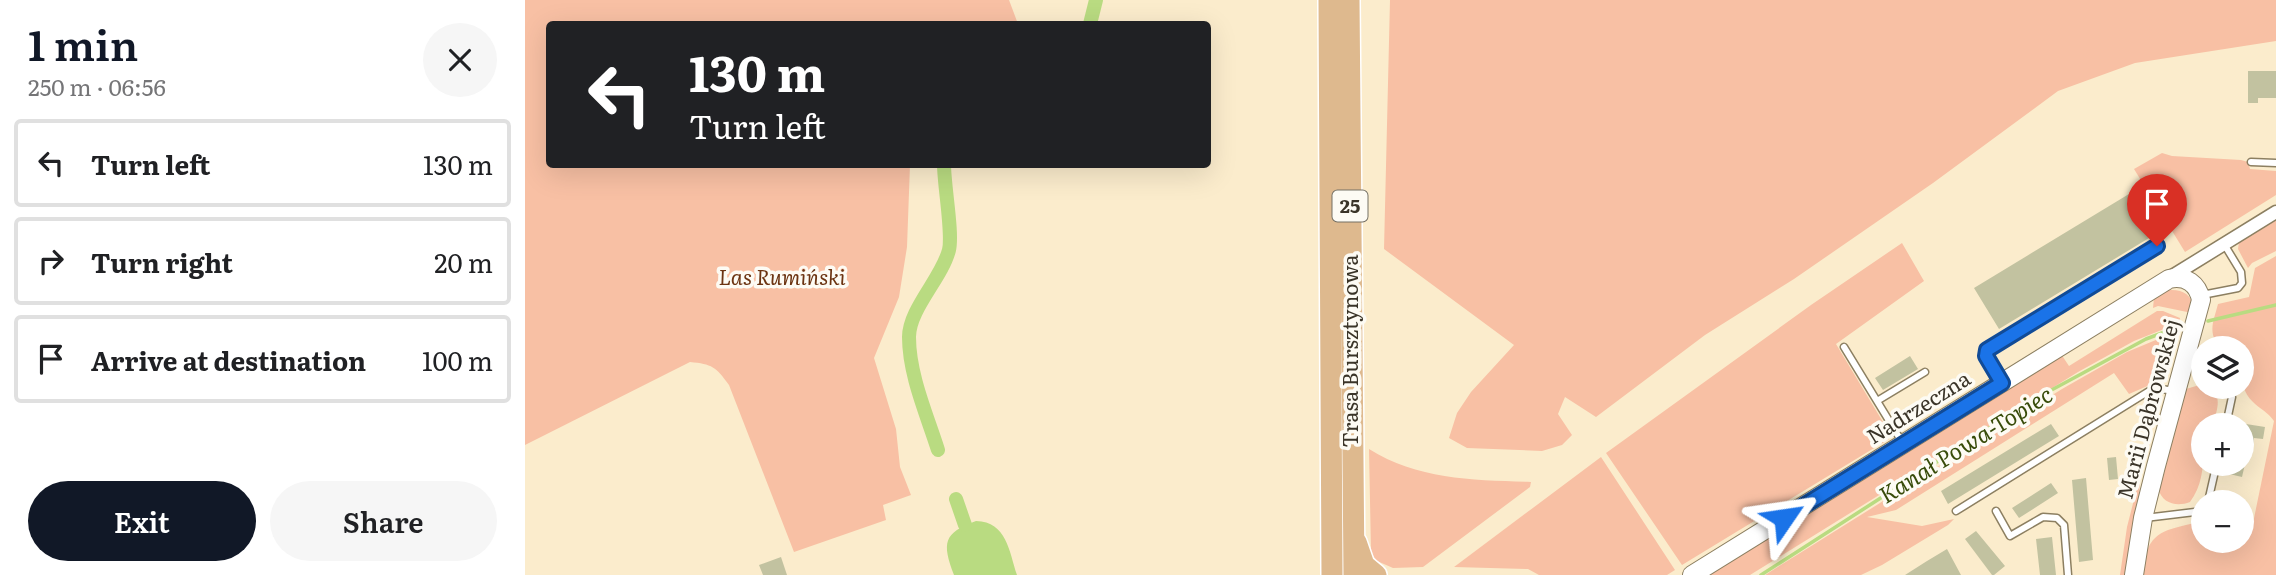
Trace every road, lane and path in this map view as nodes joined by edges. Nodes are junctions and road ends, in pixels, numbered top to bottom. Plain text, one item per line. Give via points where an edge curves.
1 (1329, 0) edge
2 (1349, 0) edge
3 (2251, 162) dead end
4 (2276, 163) edge
5 (2276, 212) edge
6 (2224, 244) junction
7 (2157, 246) dead end
8 (2169, 279) junction
9 (2200, 295) junction
10 (1844, 347) dead end
11 (2185, 361) junction
12 (2191, 363) edge
13 (1925, 372) dead end
14 (2002, 383) junction
15 (2177, 391) junction
16 (1877, 401) junction
17 (1341, 412) junction
18 (1903, 444) junction
19 (1956, 511) dead end
20 (1996, 511) dead end
21 (2191, 512) edge
22 (2143, 518) junction
23 (1353, 533) junction
24 (1332, 575) edge
25 (1353, 575) edge
26 (1376, 575) edge
27 (1692, 575) edge
28 (2068, 575) edge
29 (2134, 575) edge

1 - 17 main road, Trasa Bursztynowa / 25
2 - 17 main road, Trasa Bursztynowa / 25
3 - 4 lane
5 - 6 street, Nadrzeczna
6 - 8 street, Nadrzeczna
6 - 9 lane via 2241,272 2242,283 2238,288
7 - 14 lane via 1987,350
8 - 9 street via 2185,279
8 - 14 street, Nadrzeczna
9 - 11 street, Marii Dąbrowskiej
10 - 16 lane
11 - 12 lane
11 - 15 street, Marii Dąbrowskiej
13 - 16 lane
14 - 18 street, Nadrzeczna
15 - 19 lane via 2154,388
15 - 22 street, Marii Dąbrowskiej
16 - 18 lane
17 - 23 main road, Trasa Bursztynowa / 25
17 - 24 main road, Trasa Bursztynowa / 25
18 - 27 street, Nadrzeczna
20 - 28 lane via 2010,536 2043,517 2057,518 2064,525
21 - 22 lane
22 - 29 street, Marii Dąbrowskiej
23 - 25 main road, Trasa Bursztynowa / 25
23 - 26 main road via 1364,565

